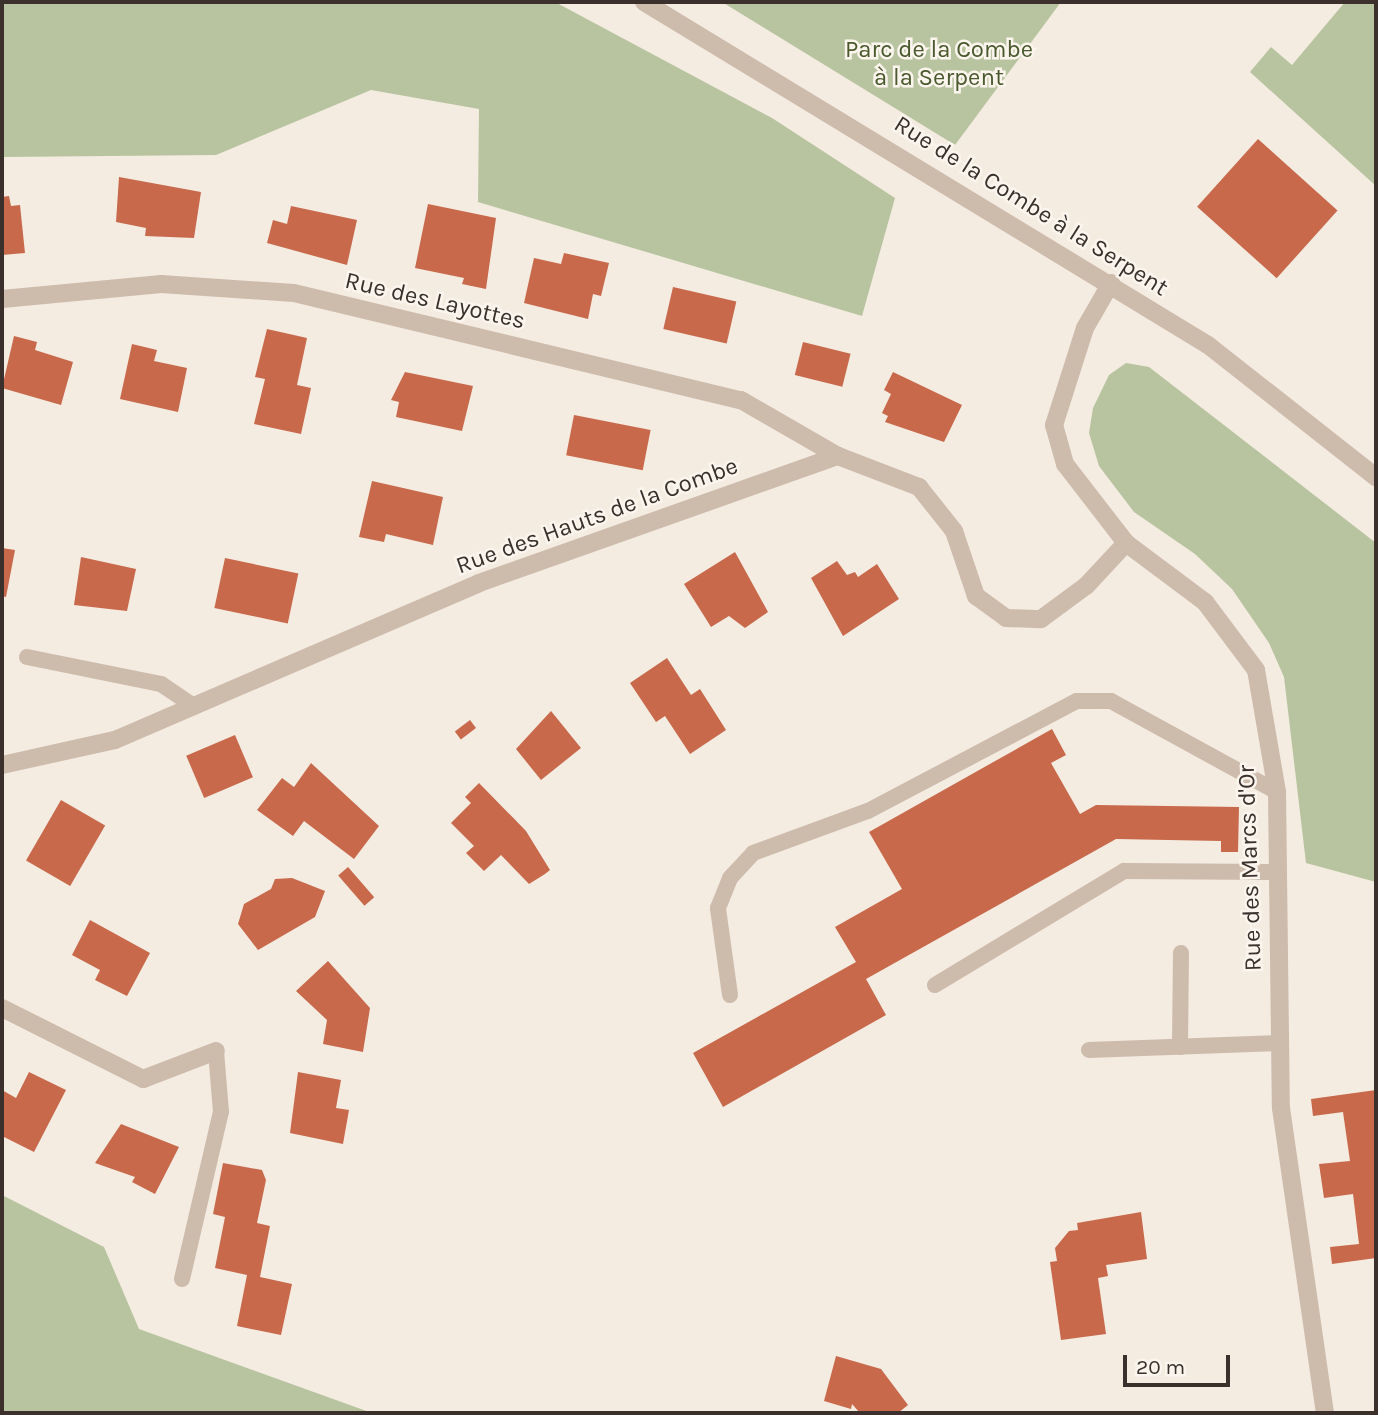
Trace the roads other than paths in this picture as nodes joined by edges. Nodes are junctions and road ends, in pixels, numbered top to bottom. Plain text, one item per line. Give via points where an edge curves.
1 (644, 2) edge
2 (1111, 284) junction
3 (2, 299) edge
4 (838, 456) junction
5 (1376, 477) edge
6 (1126, 543) junction
7 (26, 657) dead end
8 (194, 706) junction
9 (2, 765) edge
10 (1277, 792) junction
11 (1277, 872) junction
12 (1181, 953) dead end
13 (935, 985) dead end
14 (730, 995) dead end
15 (2, 1008) edge
16 (1281, 1043) junction
17 (1180, 1047) junction
18 (1089, 1050) dead end
19 (216, 1051) joint
20 (183, 1279) dead end
21 (1325, 1413) edge

1 - 2 street, Rue de la Combe à la Serpent
2 - 5 street, Rue de la Combe à la Serpent via 1208,345
2 - 6 street, Rue des Marcs d'Or via 1085,328 1054,425 1065,464
3 - 4 street, Rue des Layottes via 161,284 294,293 741,400
4 - 6 street via 919,487 954,531 976,596 1006,618 1041,619 1086,586
4 - 8 street, Rue des Hauts de la Combe via 479,583
6 - 10 street, Rue des Marcs d'Or via 1205,602 1256,670
7 - 8 lane via 161,684
8 - 9 street, Rue des Hauts de la Combe via 115,740
10 - 11 street, Rue des Marcs d'Or
10 - 14 lane via 1111,701 1077,701 868,811 753,853 730,878 718,908
11 - 13 lane via 1124,871
11 - 16 street, Rue des Marcs d'Or
12 - 17 lane
15 - 19 street via 143,1079
16 - 17 lane
16 - 21 street, Rue des Marcs d'Or via 1281,1108
17 - 18 lane
19 - 20 lane via 221,1112

